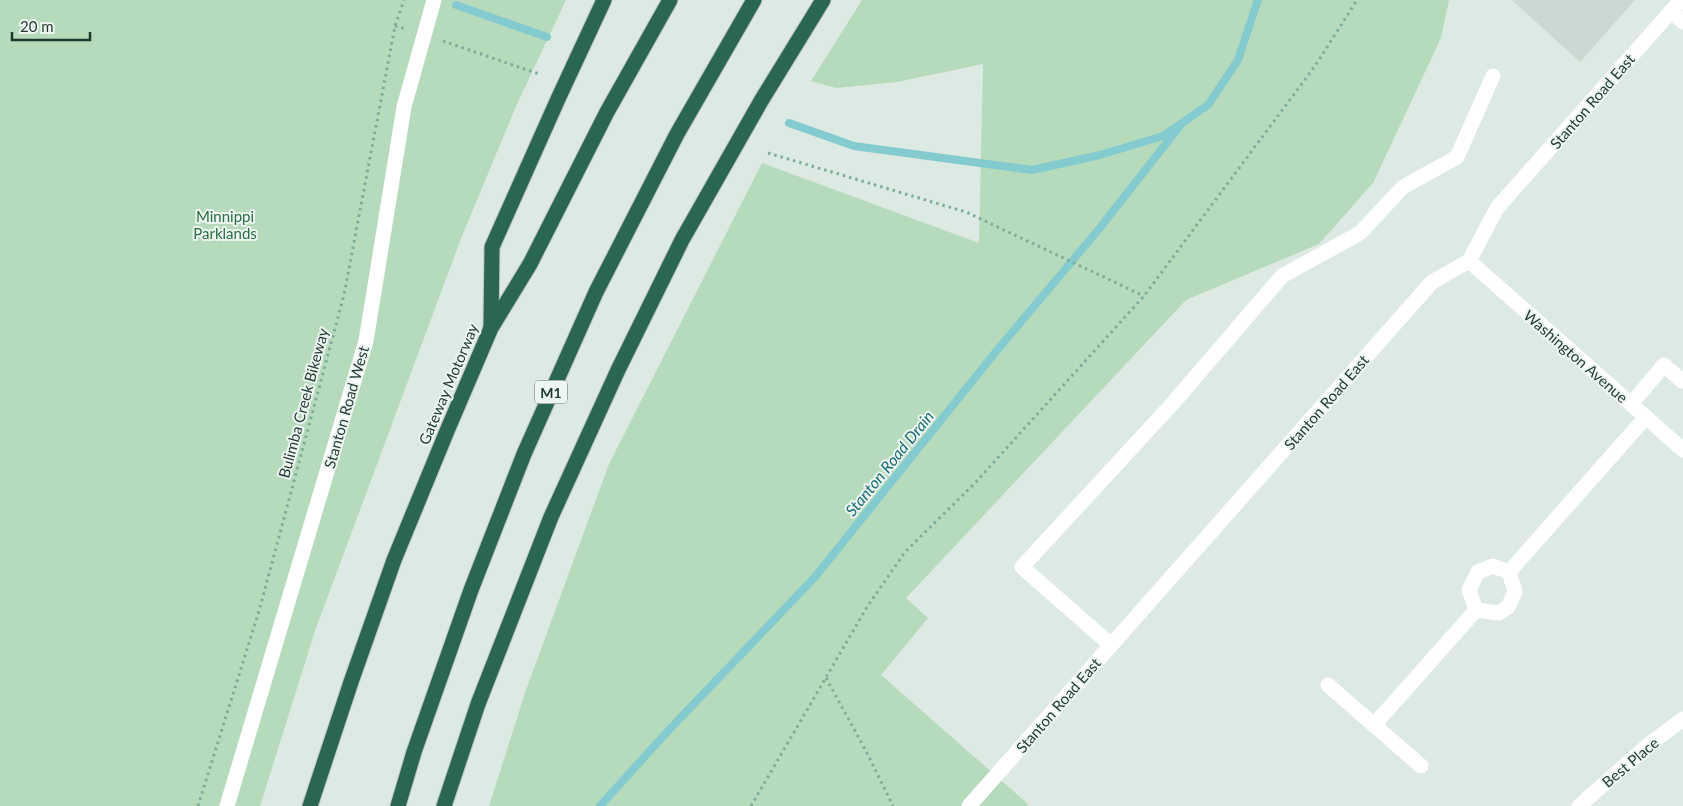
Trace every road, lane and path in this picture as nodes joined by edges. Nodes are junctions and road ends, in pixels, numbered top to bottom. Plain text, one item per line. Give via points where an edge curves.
1 (404, 0) edge
2 (434, 0) edge
3 (604, 0) edge
4 (670, 0) edge
5 (754, 0) edge
6 (824, 0) edge
7 (1357, 0) edge
8 (1676, 6) edge
9 (1683, 22) edge
10 (395, 26) junction
11 (424, 34) junction
12 (539, 74) dead end
13 (1493, 76) dead end
14 (768, 153) dead end
15 (1469, 261) junction
16 (1144, 296) junction
17 (491, 328) junction
18 (1683, 380) edge
19 (1631, 404) junction
20 (1646, 417) junction
21 (1683, 450) edge
22 (1509, 572) junction
23 (1476, 610) junction
24 (1111, 645) junction
25 (826, 677) junction
26 (1328, 685) dead end
27 (1683, 719) edge
28 (1374, 725) junction
29 (1421, 766) dead end
30 (198, 806) edge
31 (228, 806) edge
32 (310, 806) edge
33 (398, 806) edge
34 (444, 806) edge
35 (751, 806) edge
36 (893, 806) edge
37 (969, 806) edge
38 (1579, 806) edge

1 - 10 path, Bulimba Creek Bikeway
2 - 11 street, Stanton Road West
3 - 17 highway via 492,247
4 - 17 highway, Gateway Motorway via 607,112 530,264
5 - 33 highway, M1 via 678,134 596,292 524,454 471,590
6 - 34 highway via 761,101 682,240 618,370 551,516 478,704
7 - 16 path via 1315,66
8 - 9 street
8 - 15 street, Stanton Road East via 1497,208
10 - 11 path
10 - 30 path, Bulimba Creek Bikeway via 344,295 258,611
11 - 12 path
11 - 31 street, Stanton Road West via 404,107 366,341
13 - 24 street via 1457,157 1402,187 1360,233 1282,276 1173,403 1022,567
14 - 16 path via 966,212
15 - 19 street, Washington Avenue
15 - 24 street, Stanton Road East via 1432,282
16 - 25 path via 976,482 905,552
17 - 32 highway, Gateway Motorway via 394,560
18 - 19 street via 1664,365
19 - 20 street, Washington Avenue
20 - 21 street, Washington Avenue
20 - 22 street
22 - 23 street via 1515,592 1508,607 1499,613
22 - 23 street via 1492,566 1478,572 1469,590
23 - 28 street
24 - 37 street, Stanton Road East
25 - 35 path
25 - 36 path
26 - 28 street
27 - 38 street, Best Place
28 - 29 street

